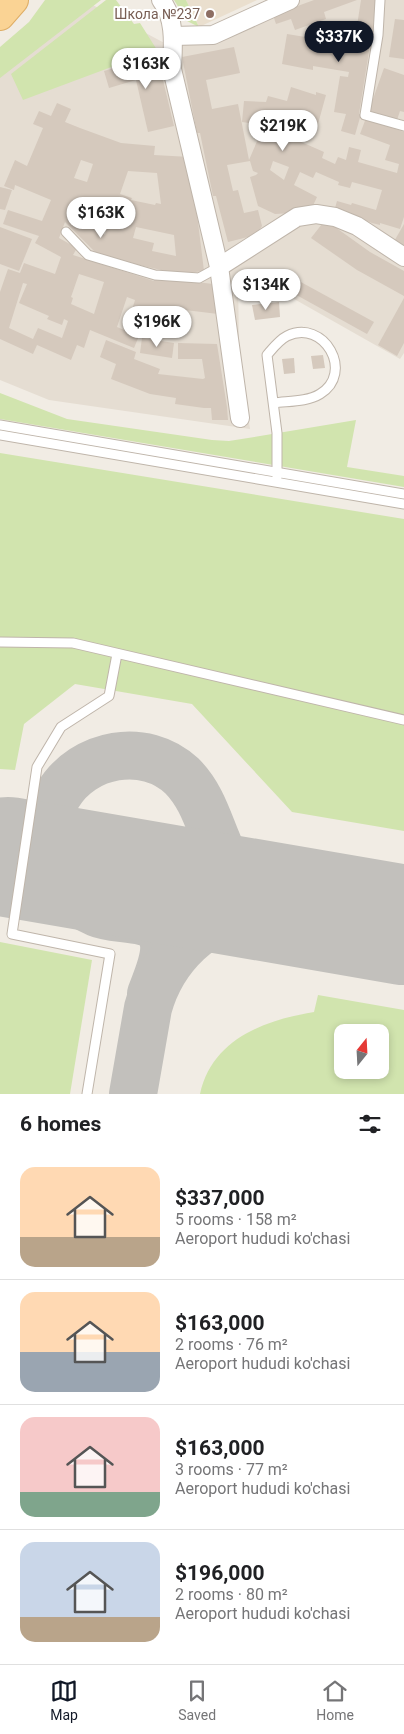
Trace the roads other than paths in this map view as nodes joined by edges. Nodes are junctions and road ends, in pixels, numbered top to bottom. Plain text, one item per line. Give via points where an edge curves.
1 (14, 0) edge
2 (161, 0) edge
3 (290, 0) edge
4 (380, 0) edge
5 (0, 16) edge
6 (173, 36) junction
7 (404, 126) edge
8 (66, 232) dead end
9 (404, 257) edge
10 (219, 266) junction
11 (274, 403) junction
12 (240, 418) dead end
13 (0, 425) edge
14 (0, 435) edge
15 (278, 472) junction
16 (276, 482) junction
17 (404, 494) edge
18 (404, 504) edge
19 (0, 642) edge
20 (117, 654) junction
21 (404, 720) edge
22 (87, 1094) edge

1 - 5 main road
2 - 6 street
3 - 6 street via 213,36
4 - 7 lane via 365,114
6 - 10 street via 172,69
8 - 10 lane via 88,256 155,275 198,278
9 - 10 street via 357,226 316,214 297,218
10 - 12 street
11 - 11 lane via 267,355 292,334 309,334 324,341 335,364 332,381 327,388 306,399
11 - 15 lane
13 - 15 lane
14 - 16 lane
15 - 16 lane
15 - 17 lane
16 - 18 lane
19 - 20 lane via 73,643
20 - 21 lane
20 - 22 lane via 110,696 61,727 37,767 12,934 110,954

